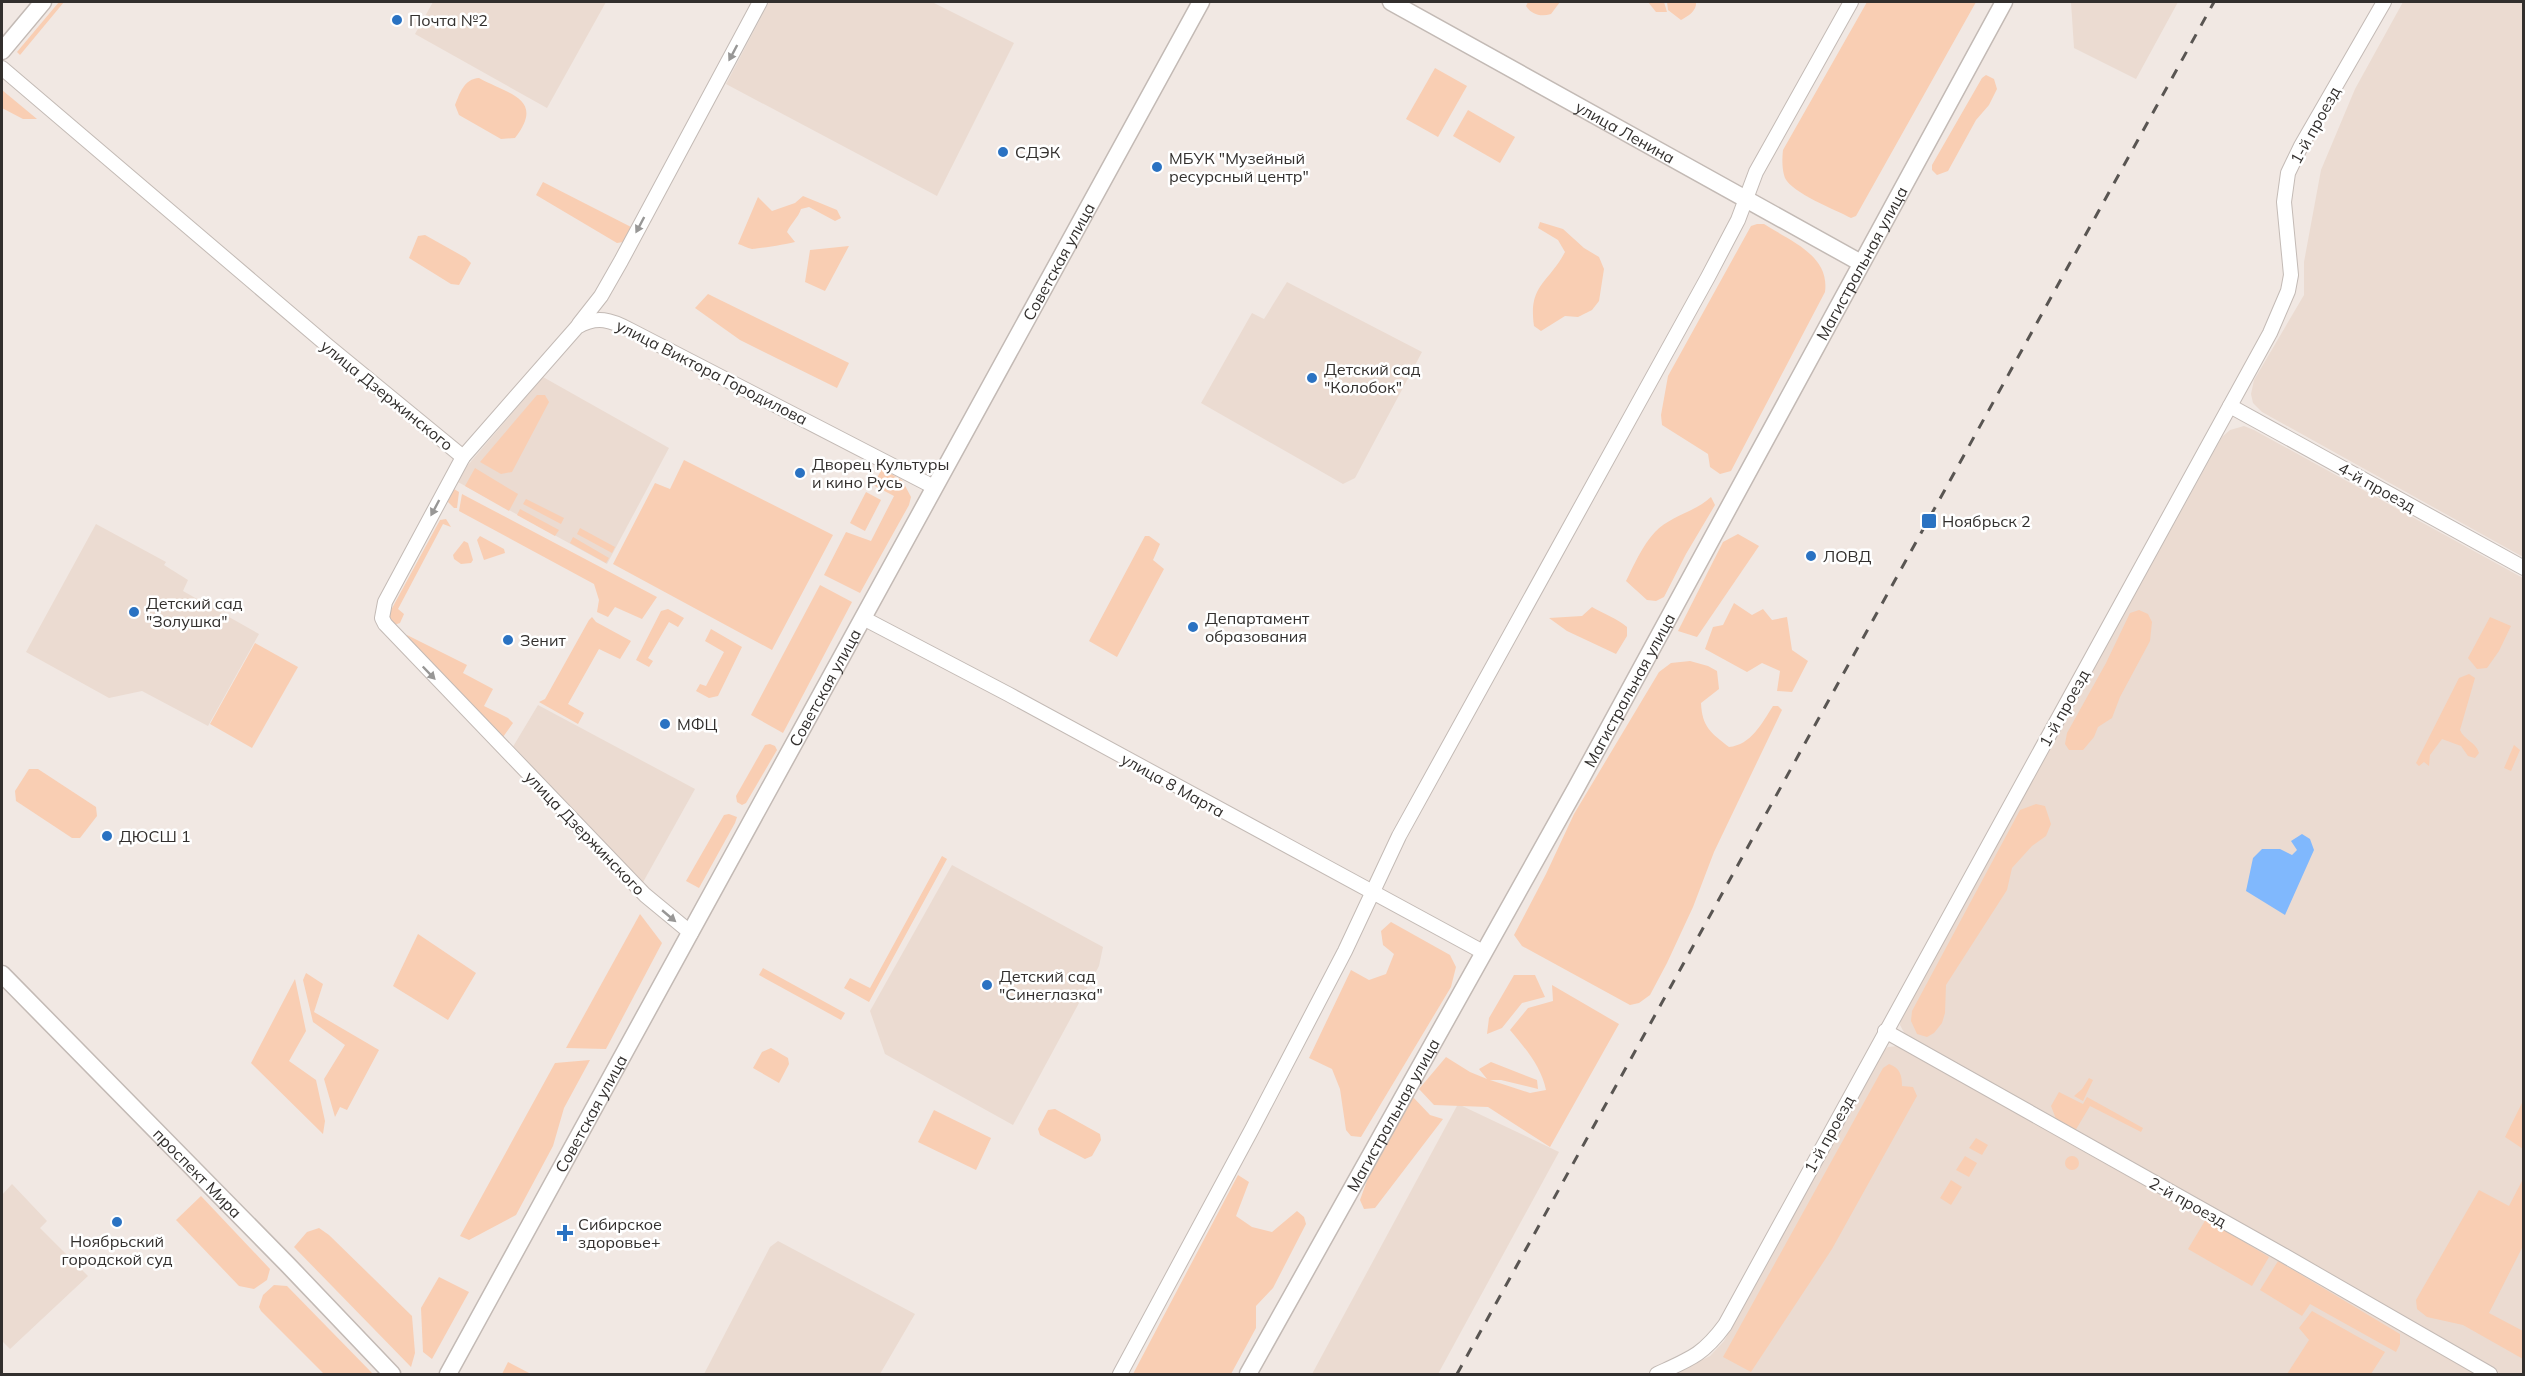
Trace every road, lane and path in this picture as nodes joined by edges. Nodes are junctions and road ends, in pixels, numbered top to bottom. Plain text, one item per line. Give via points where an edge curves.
1 (43, 2) edge
2 (760, 2) edge
3 (1201, 2) edge
4 (1391, 2) edge
5 (1851, 2) edge
6 (2004, 2) edge
7 (2384, 2) edge
8 (2, 51) edge
9 (2, 68) edge
10 (1745, 200) junction
11 (1861, 263) junction
12 (577, 327) junction
13 (2230, 406) junction
14 (463, 457) junction
15 (934, 487) junction
16 (2523, 568) edge
17 (863, 618) junction
18 (1373, 893) junction
19 (691, 933) junction
20 (1483, 952) junction
21 (2, 974) edge
22 (1885, 1031) junction
23 (392, 1374) edge
24 (448, 1374) edge
25 (1120, 1374) edge
26 (1248, 1374) edge
27 (1657, 1374) edge
28 (2490, 1374) edge

1 - 8 main road
2 -> 12 street via 621,261
3 - 15 main road, Советская улица
4 - 10 main road, улица Ленина
5 - 10 street via 1756,172
6 - 11 main road, Магистральная улица
7 - 13 street, 1-й проезд via 2288,173 2284,202 2290,283 2270,333
9 - 14 street, улица Дзержинского
10 - 11 main road, улица Ленина
10 - 18 street via 1713,267 1399,836
11 - 20 main road, Магистральная улица
12 - 14 street
12 - 15 street, улица Виктора Городилова via 601,318 614,322
13 - 16 street, 4-й проезд
13 - 22 street, 1-й проезд
14 -> 19 street, улица Дзержинского via 385,602 382,618 423,666 638,888
15 - 17 main road, Советская улица
17 - 18 street, улица 8 Марта
17 - 19 main road, Советская улица
18 - 20 street, улица 8 Марта
18 - 25 street via 1252,1130
19 - 24 main road, Советская улица
20 - 26 main road, Магистральная улица
21 - 23 main road, проспект Мира
22 - 27 street, 1-й проезд via 1725,1325 1707,1347
22 - 28 street, 2-й проезд

